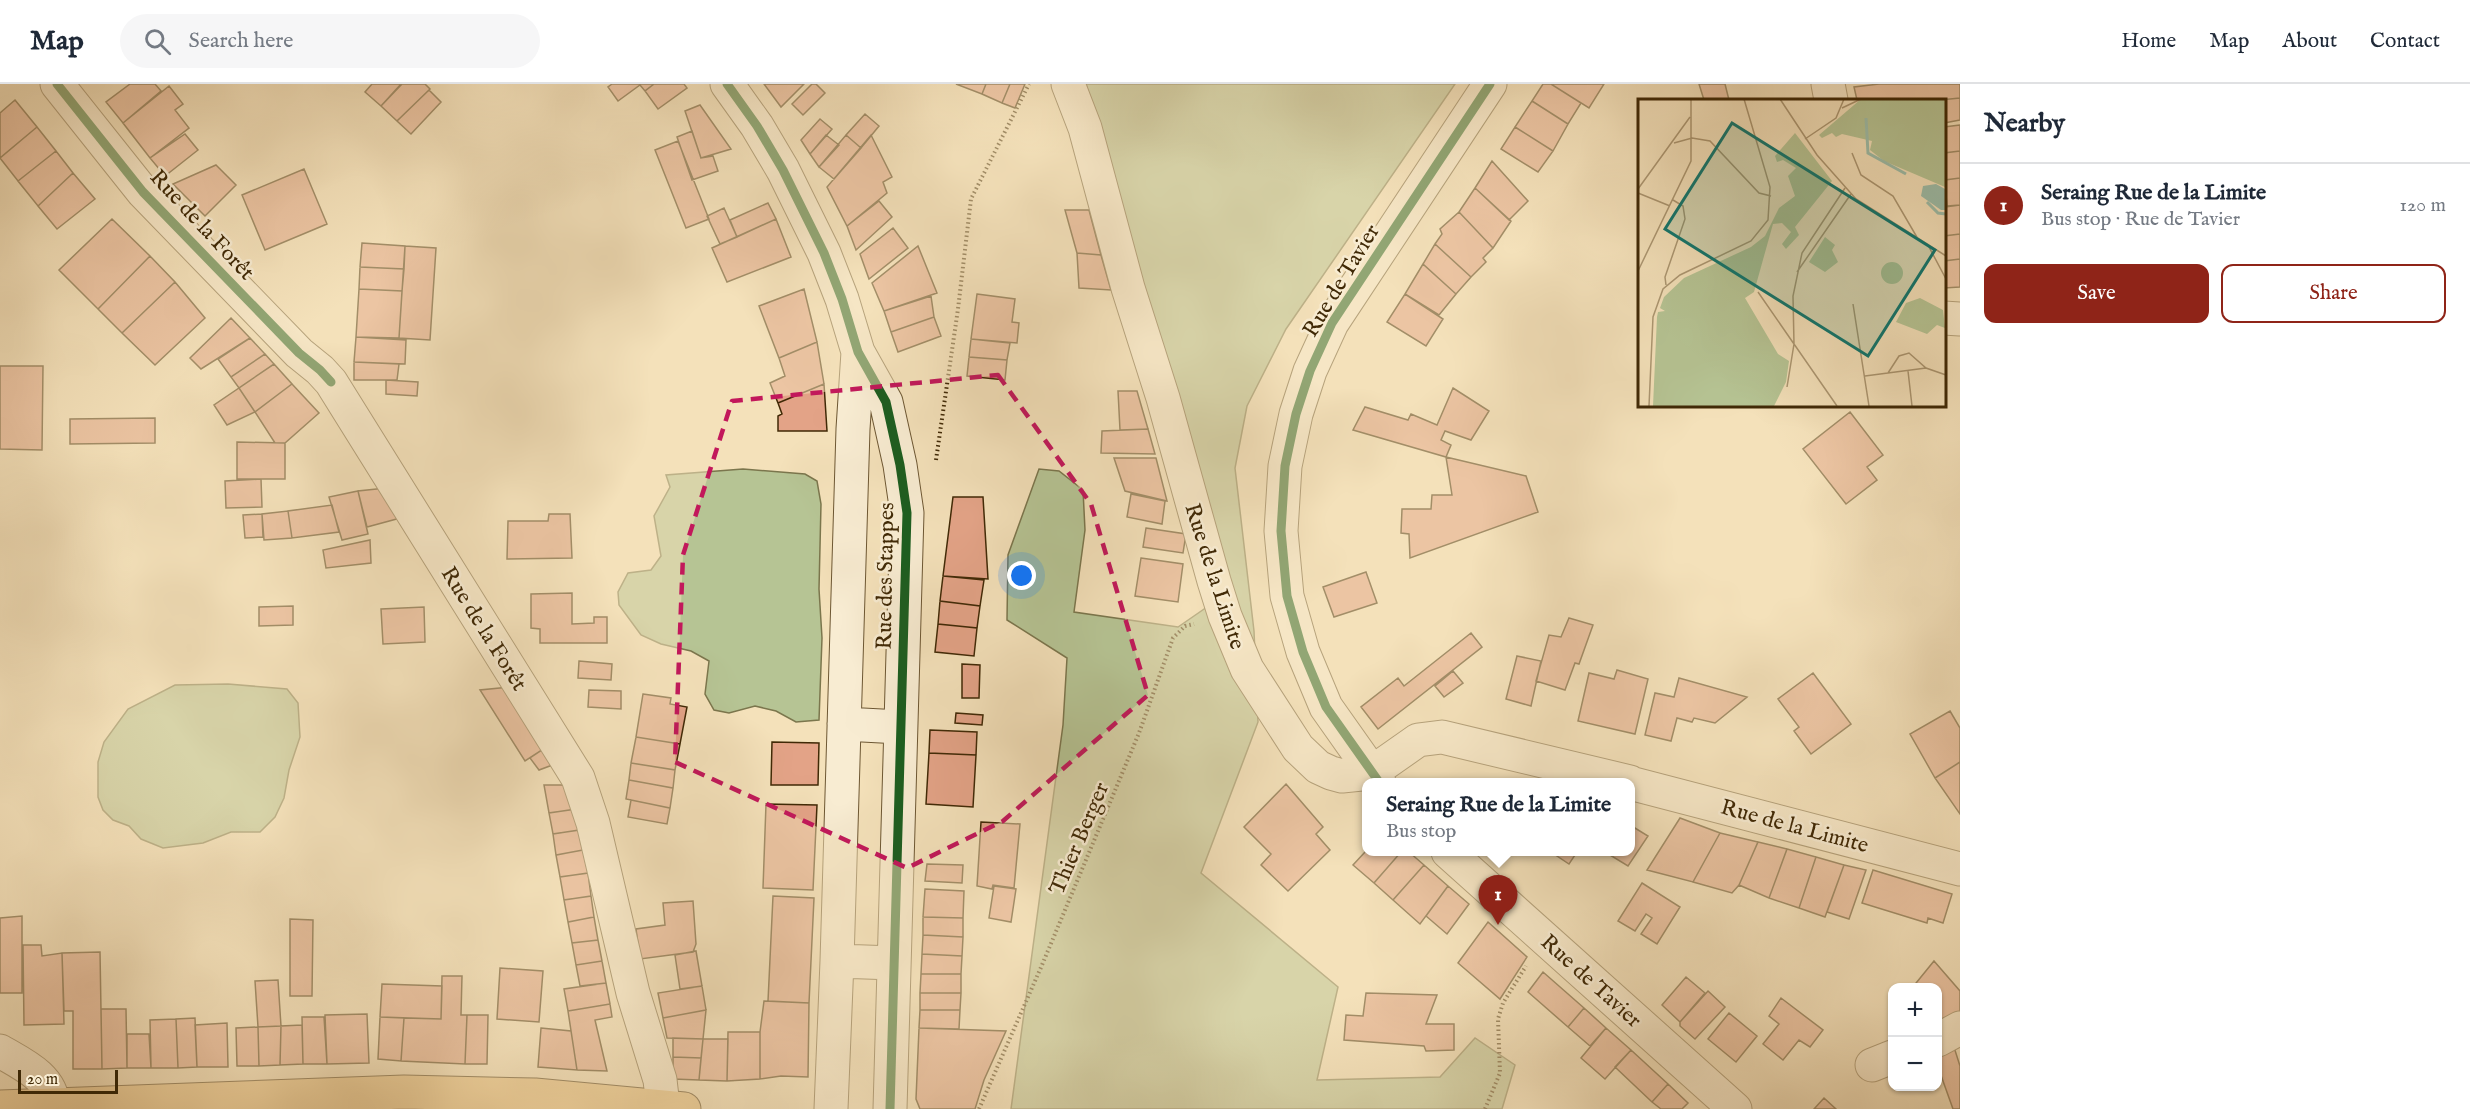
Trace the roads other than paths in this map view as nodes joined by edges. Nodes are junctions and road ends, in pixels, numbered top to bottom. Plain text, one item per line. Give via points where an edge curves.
1 (57, 84) edge
2 (727, 84) edge
3 (1068, 84) edge
4 (1490, 84) edge
5 (1828, 84) edge
6 (1831, 99) edge
7 (1945, 318) edge
8 (1960, 319) edge
9 (858, 352) junction
10 (844, 724) junction
11 (900, 727) junction
12 (1375, 778) edge
13 (1610, 778) edge
14 (1635, 784) edge
15 (1452, 856) edge
16 (1960, 869) edge
17 (837, 961) junction
18 (894, 963) junction
19 (1960, 1028) edge
20 (1942, 1038) edge
21 (0, 1051) edge
22 (53, 1105) junction
23 (163, 1105) edge
24 (0, 1107) edge
25 (674, 1107) edge
26 (831, 1109) edge
27 (890, 1109) edge
28 (1736, 1109) edge

1 - 25 street, Rue de la Forêt via 143,192 331,382 582,786 633,993 660,1080
2 - 9 street, Rue des Stappes via 758,126 803,207 842,299
3 - 12 street, Rue de la Limite via 1085,128 1128,288 1233,635 1253,678 1298,748 1318,767 1331,773
4 - 12 street, Rue de Tavier via 1332,323 1296,414 1286,466 1281,531 1290,607 1303,652 1326,707
5 - 6 street
7 - 8 street
9 - 10 street, Rue des Stappes
9 - 11 street, Rue des Stappes via 886,402 907,513
10 - 11 street
10 - 17 street, Rue des Stappes
11 - 18 street, Rue des Stappes
12 - 13 street, Rue de la Limite via 1418,740 1442,737
14 - 16 street, Rue de la Limite
15 - 28 street, Rue de Tavier
17 - 18 street
17 - 26 street, Rue des Stappes
18 - 27 street, Rue des Stappes
19 - 20 street
21 - 22 street via 35,1072 53,1094
22 - 23 main road
22 - 24 main road
23 - 25 main road via 404,1092 535,1095

